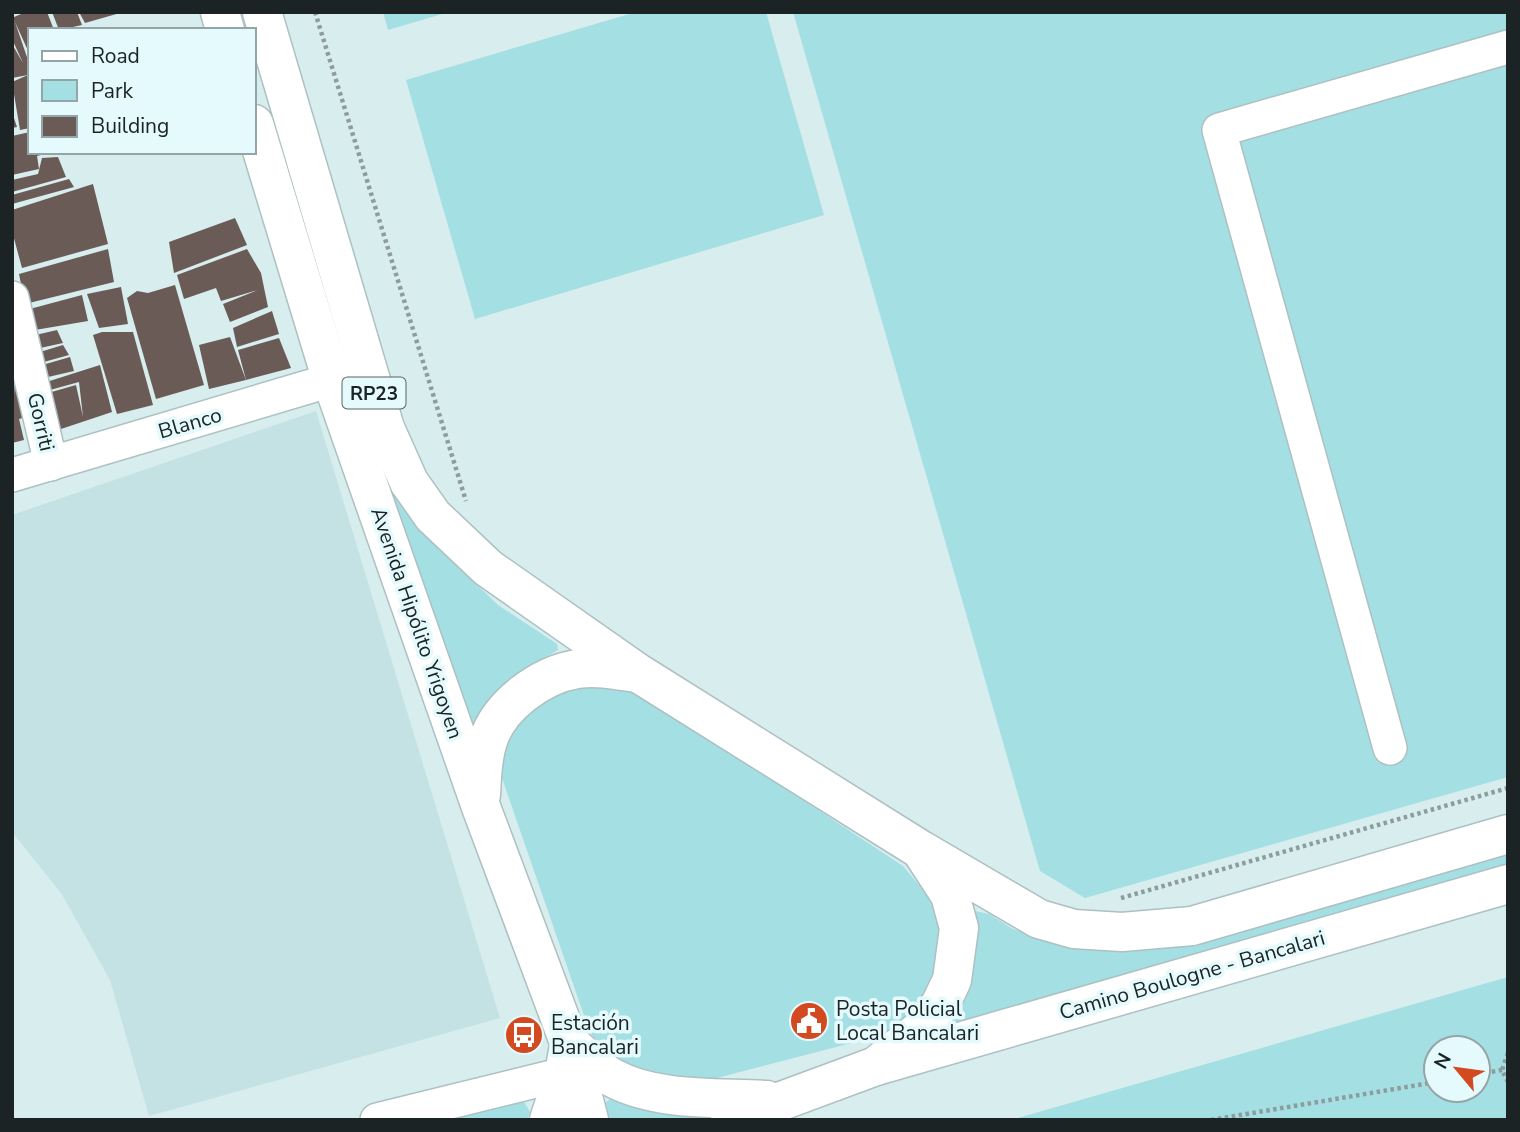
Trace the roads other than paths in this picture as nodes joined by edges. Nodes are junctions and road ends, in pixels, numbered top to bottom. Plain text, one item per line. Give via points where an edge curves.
1 (262, 12) edge
2 (1508, 47) edge
3 (256, 129) edge
4 (12, 298) edge
5 (350, 375) junction
6 (51, 464) junction
7 (12, 475) edge
8 (638, 673) junction
9 (1390, 748) dead end
10 (481, 807) junction
11 (1508, 834) edge
12 (921, 850) junction
13 (1508, 884) edge
14 (567, 1058) junction
15 (876, 1066) junction
16 (770, 1110) edge
17 (377, 1120) edge
18 (549, 1120) edge
19 (589, 1120) edge
20 (730, 1120) edge

1 - 5 main road, Avenida Hipólito Yrigoyen / RP23
2 - 9 street via 1219,130
3 - 5 main road, Avenida Hipólito Yrigoyen / RP23
4 - 6 street, Gorriti
5 - 6 street, Blanco
5 - 8 main road, Avenida Hipólito Yrigoyen / RP23 via 433,516 488,568
5 - 10 main road, Avenida Hipólito Yrigoyen / RP23
6 - 7 street, Blanco
8 - 10 main road via 576,669 546,678 518,699 488,740
8 - 12 main road, RP23
10 - 14 main road, Avenida Hipólito Yrigoyen / RP23
11 - 12 main road via 1192,926 1122,932 1074,929 1039,919
12 - 15 main road, RP23 via 950,895 959,928 952,980 920,1030
13 - 15 main road, Camino Boulogne - Bancalari
14 - 16 main road via 641,1088
14 - 17 street
14 - 18 main road
14 - 19 main road, Avenida Hipólito Yrigoyen / RP23
15 - 16 main road, RP23
16 - 20 main road

